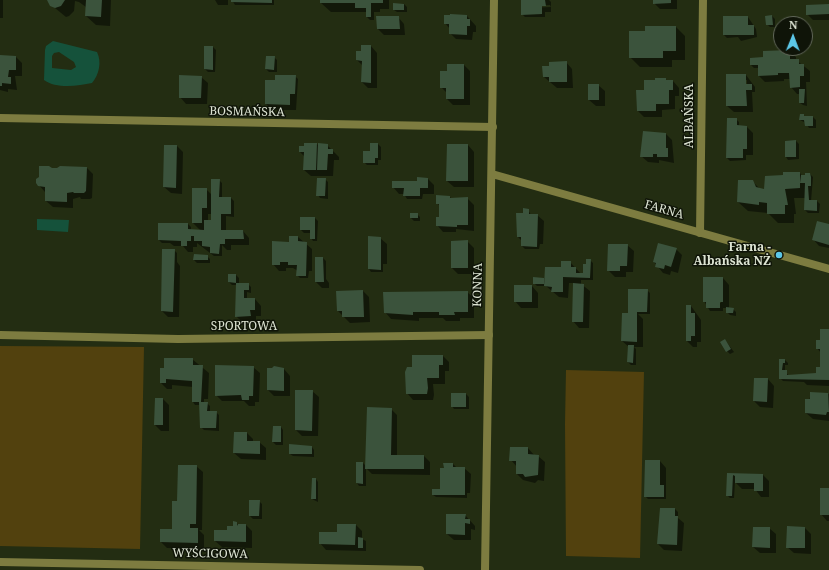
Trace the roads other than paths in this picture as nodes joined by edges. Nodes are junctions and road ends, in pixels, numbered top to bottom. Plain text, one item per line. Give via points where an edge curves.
1 (494, 0) edge
2 (702, 0) edge
3 (0, 118) edge
4 (493, 127) junction
5 (492, 174) junction
6 (700, 232) junction
7 (829, 269) edge
8 (0, 335) edge
9 (489, 335) junction
10 (0, 562) edge
11 (420, 570) edge
12 (485, 570) edge

1 - 4 street, KONNA
2 - 6 street, ALBAŃSKA
3 - 4 street, BOSMAŃSKA
4 - 5 street, KONNA
5 - 6 street, FARNA
5 - 9 street, KONNA
6 - 7 street, FARNA
8 - 9 street, SPORTOWA via 178,339
9 - 12 street, KONNA
10 - 11 street, WYŚCIGOWA

